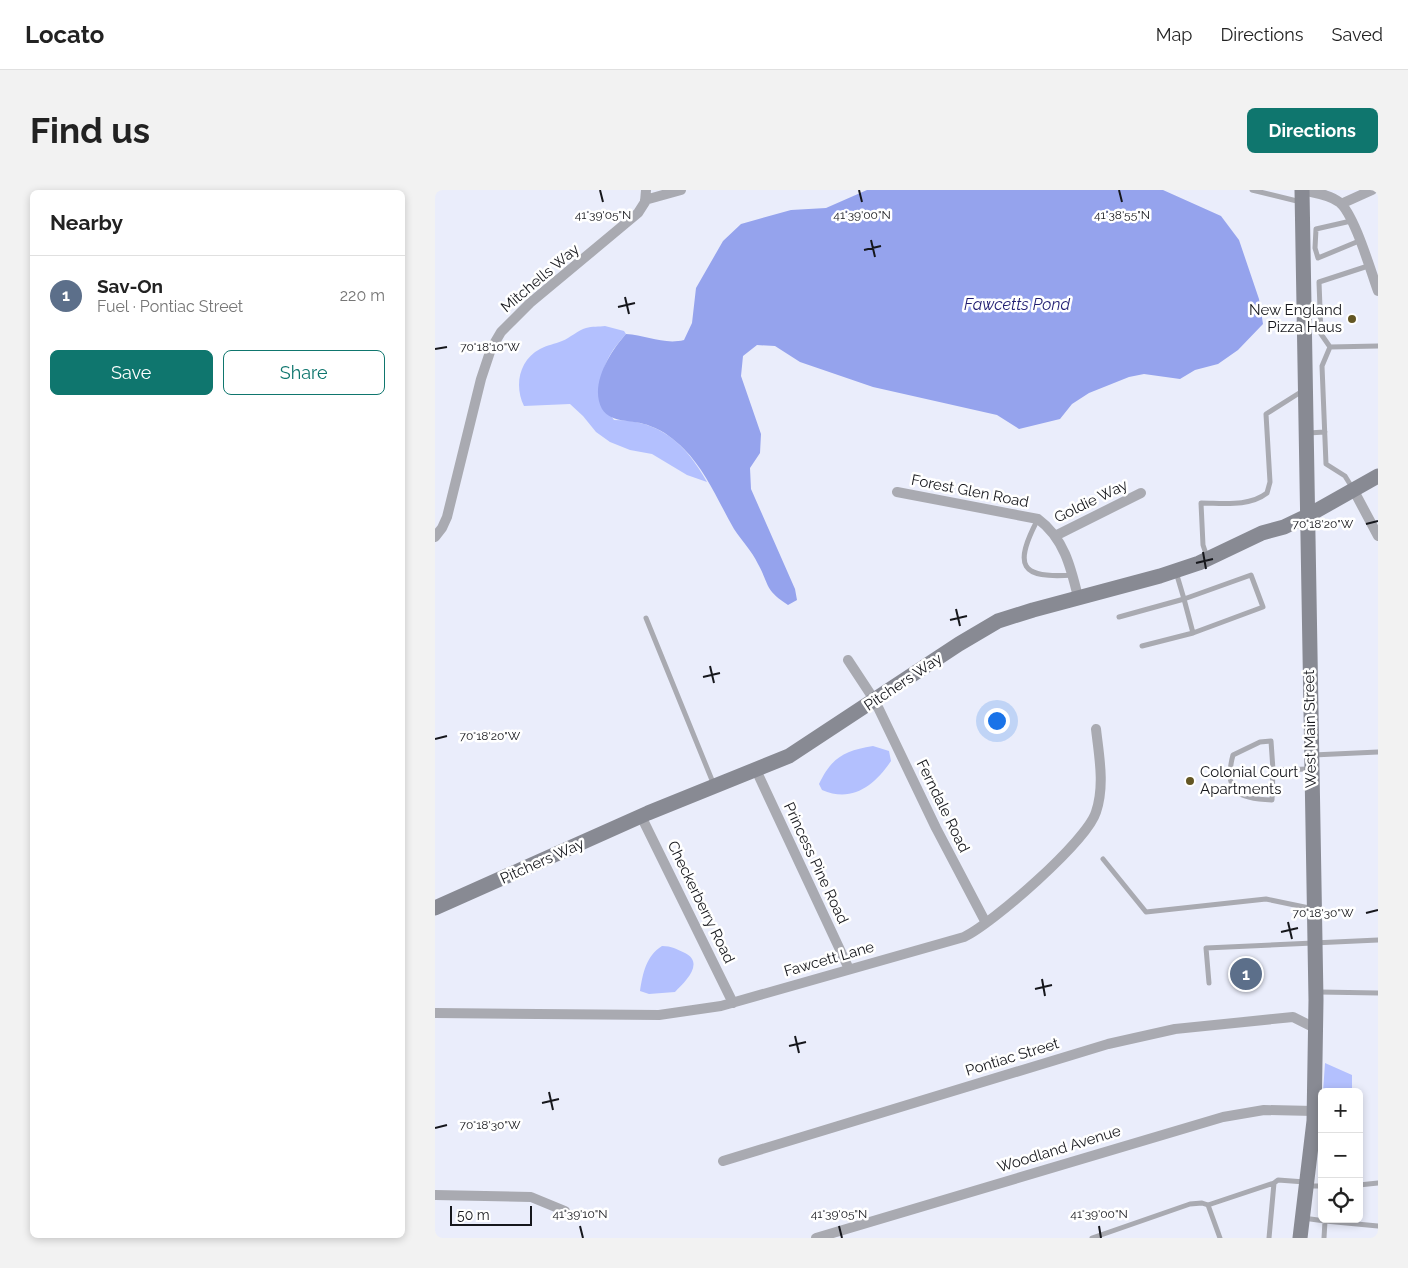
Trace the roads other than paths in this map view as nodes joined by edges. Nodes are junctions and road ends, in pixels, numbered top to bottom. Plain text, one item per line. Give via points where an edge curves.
1 (681, 190) edge
2 (1252, 190) edge
3 (1373, 190) edge
4 (1302, 194) edge
5 (646, 195) edge
6 (1341, 204) junction
7 (1352, 221) junction
8 (1359, 241) junction
9 (1368, 266) junction
10 (1378, 292) edge
11 (1303, 333) junction
12 (1321, 334) junction
13 (1378, 346) edge
14 (1330, 347) junction
15 (1303, 366) junction
16 (1322, 366) junction
17 (1304, 389) junction
18 (1325, 432) junction
19 (1305, 433) junction
20 (1378, 476) edge
21 (1353, 489) junction
22 (897, 492) dead end
23 (1141, 493) dead end
24 (1307, 516) junction
25 (1038, 520) junction
26 (1055, 536) junction
27 (1378, 536) edge
28 (435, 537) edge
29 (1208, 559) junction
30 (1175, 572) junction
31 (1073, 575) junction
32 (1078, 598) junction
33 (1184, 599) junction
34 (1119, 617) dead end
35 (646, 618) dead end
36 (1193, 632) junction
37 (1143, 646) dead end
38 (848, 660) dead end
39 (875, 701) junction
40 (1096, 729) dead end
41 (1378, 752) edge
42 (1310, 762) junction
43 (756, 770) junction
44 (1273, 770) junction
45 (715, 786) junction
46 (641, 816) junction
47 (1103, 859) dead end
48 (435, 908) edge
49 (1314, 910) junction
50 (986, 923) junction
51 (1378, 940) edge
52 (1315, 942) junction
53 (849, 969) junction
54 (1209, 983) dead end
55 (1315, 992) junction
56 (1378, 993) edge
57 (733, 1003) junction
58 (435, 1013) edge
59 (1315, 1028) junction
60 (1314, 1110) junction
61 (723, 1161) dead end
62 (1274, 1183) junction
63 (1378, 1183) edge
64 (1312, 1185) edge
65 (1363, 1185) edge
66 (435, 1195) edge
67 (1208, 1205) junction
68 (565, 1211) dead end
69 (1303, 1218) junction
70 (1318, 1220) edge
71 (1325, 1223) edge
72 (1346, 1223) edge
73 (1378, 1226) edge
74 (816, 1238) edge
75 (1095, 1238) edge
76 (1220, 1238) edge
77 (1269, 1238) edge
78 (1300, 1238) edge
79 (1323, 1238) edge

1 - 5 street, Mitchells Way
2 - 4 lane
3 - 6 street
4 - 6 street via 1332,198
4 - 11 main road, West Main Street
5 - 28 street, Mitchells Way via 638,213 501,332 484,368 447,517
6 - 7 street
7 - 8 street
7 - 8 lane via 1316,229 1317,258
8 - 9 street
9 - 10 street
9 - 12 lane via 1319,282
11 - 12 lane
11 - 15 main road, West Main Street
12 - 14 lane
13 - 14 lane
14 - 16 lane
15 - 16 lane
15 - 17 main road, West Main Street
16 - 18 lane
17 - 19 main road, West Main Street
17 - 29 lane via 1266,414 1270,482 1267,493 1249,502 1201,503 1203,545
18 - 19 lane
18 - 21 lane via 1326,464 1345,476
19 - 24 main road, West Main Street
20 - 21 main road, Pitchers Way
21 - 24 main road, Pitchers Way
21 - 27 street
22 - 25 street, Forest Glen Road
23 - 26 street, Goldie Way
24 - 29 main road, Pitchers Way
24 - 42 main road, West Main Street
25 - 26 street, Forest Glen Road
25 - 31 lane via 1025,548 1027,569 1038,575
26 - 31 street, Forest Glen Road
29 - 30 main road, Pitchers Way
30 - 32 main road, Pitchers Way
30 - 33 lane
31 - 32 street, Forest Glen Road
32 - 39 main road, Pitchers Way via 999,622 959,644
33 - 34 lane
33 - 36 lane
33 - 36 lane via 1251,575 1263,606
35 - 45 lane
36 - 37 lane
38 - 39 street
39 - 43 main road, Pitchers Way via 799,750
39 - 50 street, Ferndale Road
40 - 50 street, Fawcett Lane via 1101,785 1092,823 1079,839
41 - 42 lane
42 - 44 lane
42 - 49 main road, West Main Street
43 - 45 main road, Pitchers Way
43 - 53 street, Princess Pine Road
44 - 44 lane via 1271,741 1260,742 1233,755 1229,780 1237,794 1249,799 1272,800
45 - 46 main road, Pitchers Way
46 - 48 main road, Pitchers Way
46 - 57 street, Checkerberry Road
47 - 49 lane via 1145,912 1265,899
49 - 52 main road, West Main Street
50 - 53 street, Fawcett Lane via 972,934 958,939
51 - 52 lane
52 - 54 lane via 1206,948
52 - 55 main road, West Main Street
53 - 57 street, Fawcett Lane
55 - 56 lane
55 - 59 main road, West Main Street
57 - 58 street, Fawcett Lane via 659,1015
59 - 60 main road, West Main Street
59 - 61 street, Pontiac Street via 1293,1017 1162,1031 1108,1044
60 - 64 main road, West Main Street
60 - 74 street, Woodland Avenue via 1264,1110 1208,1121
62 - 64 lane via 1278,1180
62 - 67 lane
62 - 77 lane
63 - 65 lane
64 - 69 main road, West Main Street
66 - 68 street via 531,1197
67 - 75 lane via 1203,1202 1190,1204
67 - 76 lane
69 - 70 lane
69 - 78 main road, West Main Street
71 - 79 lane
72 - 73 lane

